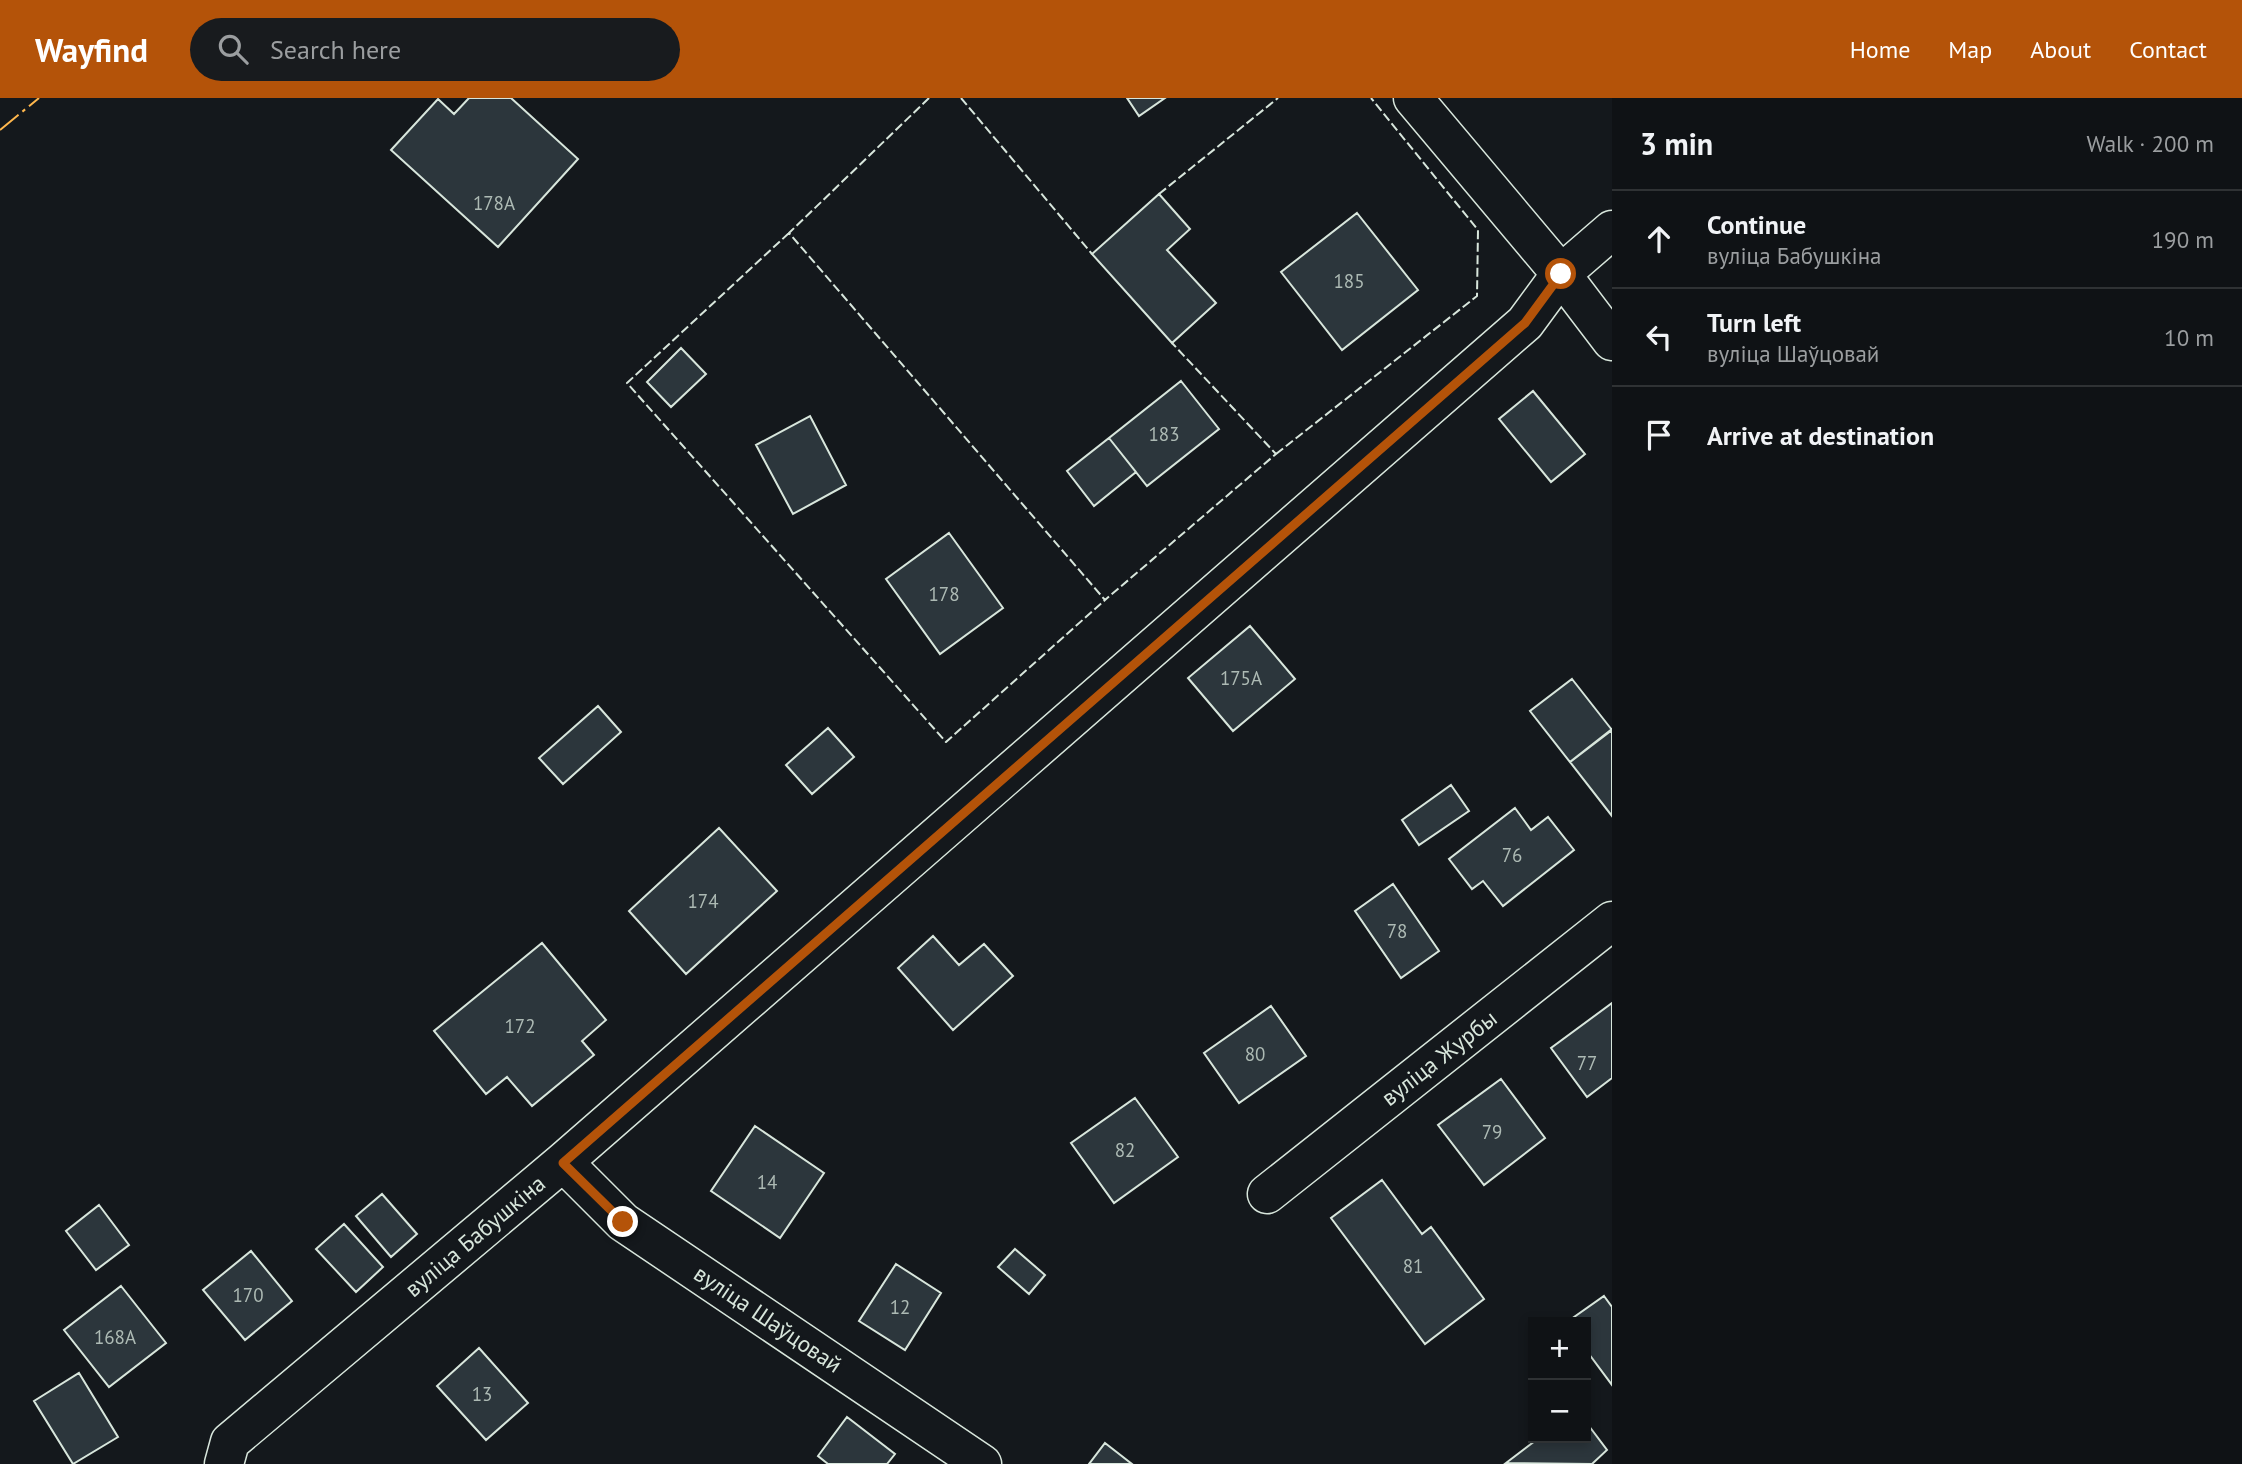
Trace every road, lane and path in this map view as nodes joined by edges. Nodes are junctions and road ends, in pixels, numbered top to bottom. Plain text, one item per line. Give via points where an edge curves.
1 (1413, 98) edge
2 (1612, 230) edge
3 (1561, 274) junction
4 (1612, 341) edge
5 (1612, 921) edge
6 (563, 1163) junction
7 (1267, 1194) dead end
8 (224, 1464) edge
9 (982, 1464) edge

1 - 3 street
2 - 3 street, вуліца Бабушкіна
3 - 4 street
3 - 6 street, вуліца Бабушкіна via 1525,323
5 - 7 street, вуліца Журбы
6 - 8 street, вуліца Бабушкіна via 230,1442
6 - 9 street, вуліца Шаўцовай via 623,1222

